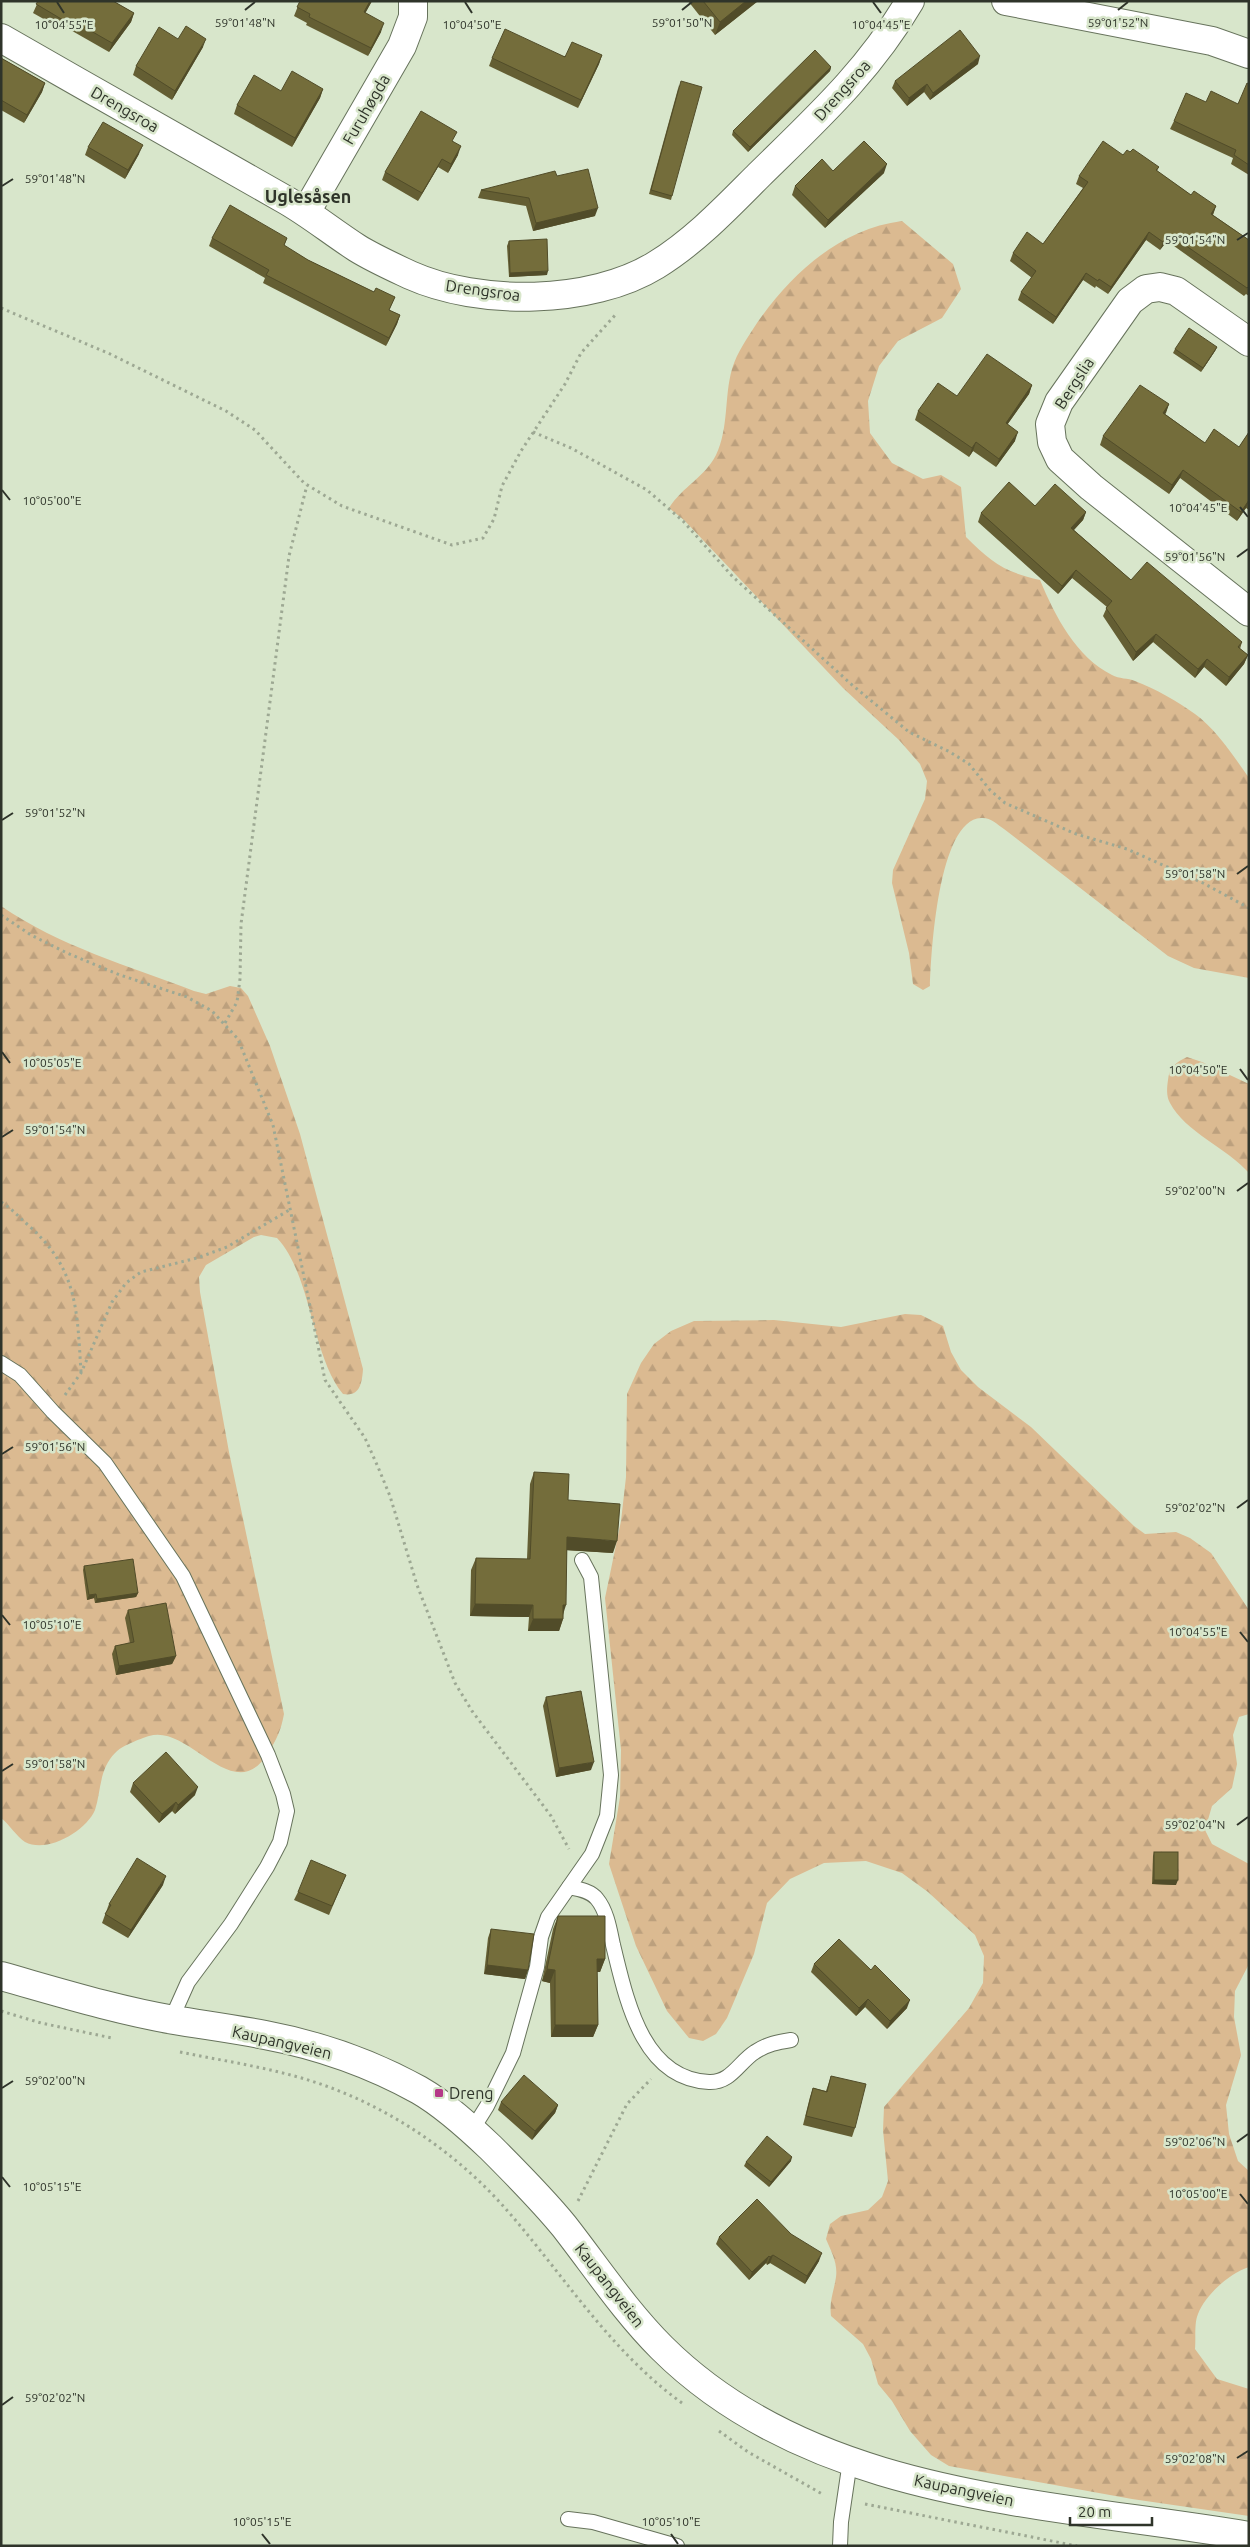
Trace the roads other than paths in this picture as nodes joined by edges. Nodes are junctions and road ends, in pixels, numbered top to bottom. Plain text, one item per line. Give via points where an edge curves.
1 (413, 1) edge
2 (910, 1) edge
3 (1006, 1) edge
4 (1, 38) edge
5 (1249, 54) edge
6 (306, 212) junction
7 (1249, 342) edge
8 (1249, 612) edge
9 (1, 1362) edge
10 (582, 1560) dead end
11 (570, 1887) junction
12 (1, 1976) edge
13 (171, 2020) junction
14 (791, 2040) dead end
15 (472, 2130) junction
16 (850, 2461) junction
17 (568, 2519) dead end
18 (1249, 2536) edge
19 (677, 2546) edge
20 (840, 2546) edge

1 - 6 street, Furuhøgda via 412,17 402,46
2 - 6 street, Drengsroa via 890,36 847,89 711,222 654,266 621,282 535,297 457,290 413,277 358,249
3 - 5 street via 1212,41
4 - 6 street, Drengsroa
7 - 8 street, Bergslia via 1176,291 1146,289 1130,301 1059,402 1050,424 1052,442 1060,459
9 - 13 lane via 20,1375 105,1462 184,1576 268,1755 287,1811 280,1842 267,1867 231,1924 188,1982
10 - 11 lane via 591,1577 611,1775 607,1816 592,1854
11 - 14 lane via 596,1898 604,1911 626,1998 638,2028 652,2052 665,2065 692,2080 710,2082 725,2079 752,2053 767,2045
11 - 15 lane via 548,1917 540,1937 536,1967 513,2053
12 - 13 street, Kaupangveien
13 - 15 street, Kaupangveien via 267,2035 335,2053 380,2070 419,2090
15 - 16 street, Kaupangveien via 562,2225 665,2351 725,2398 767,2424
16 - 18 street, Kaupangveien via 904,2478 999,2499
16 - 20 lane
17 - 19 lane via 593,2522

